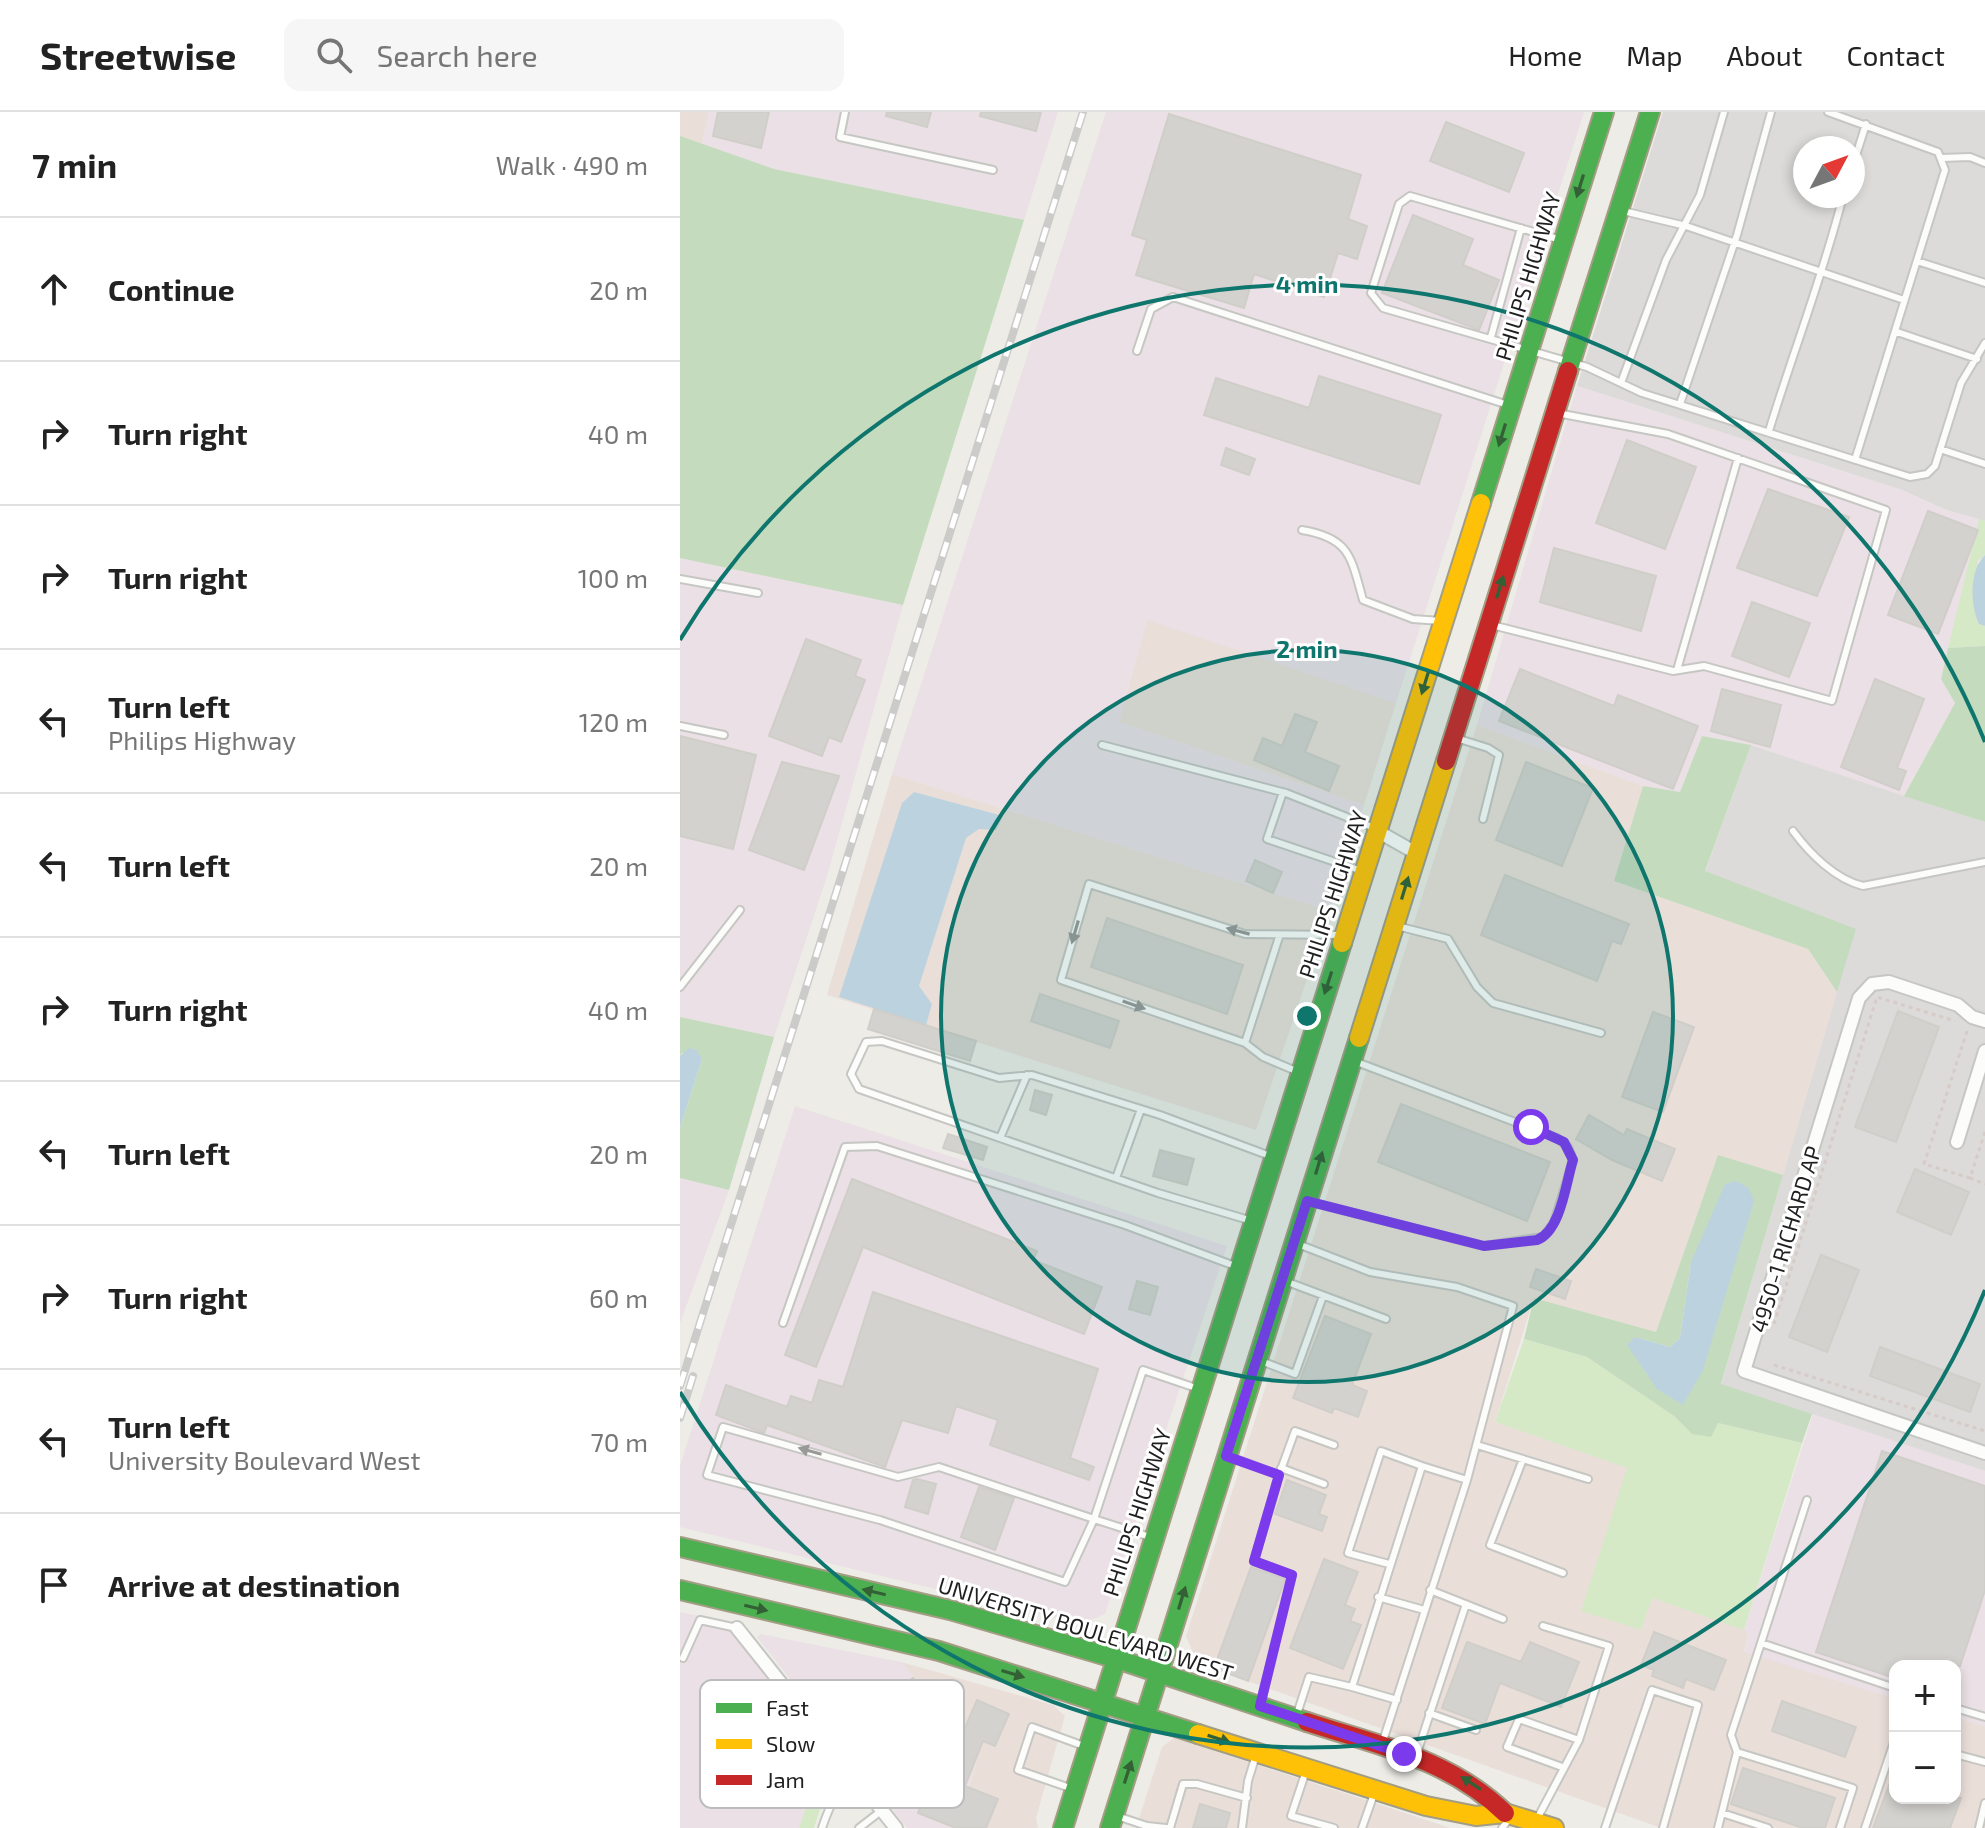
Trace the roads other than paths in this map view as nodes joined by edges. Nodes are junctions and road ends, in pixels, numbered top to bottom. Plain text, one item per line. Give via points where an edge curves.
1 (845, 112) edge
2 (1604, 112) edge
3 (1650, 112) edge
4 (1724, 112) edge
5 (1771, 112) edge
6 (1828, 112) edge
7 (1866, 124) junction
8 (1862, 136) edge
9 (1941, 158) junction
10 (1985, 163) edge
11 (993, 170) dead end
12 (1840, 208) edge
13 (1619, 210) junction
14 (1686, 226) junction
15 (1521, 228) junction
16 (1563, 241) junction
17 (1734, 242) junction
18 (1917, 261) junction
19 (1824, 272) junction
20 (1985, 283) edge
21 (1904, 300) junction
22 (1897, 332) junction
23 (1491, 337) junction
24 (1985, 343) edge
25 (1530, 348) junction
26 (1137, 351) dead end
27 (1977, 359) junction
28 (1571, 361) junction
29 (1621, 383) junction
30 (1680, 404) junction
31 (1511, 406) junction
32 (1555, 412) junction
33 (1769, 431) junction
34 (1940, 449) junction
35 (1738, 458) junction
36 (1855, 460) junction
37 (1985, 464) edge
38 (1302, 530) dead end
39 (680, 579) edge
40 (758, 593) dead end
41 (1444, 622) junction
42 (1489, 624) junction
43 (1677, 670) junction
44 (680, 726) edge
45 (724, 735) dead end
46 (1453, 736) junction
47 (1102, 745) dead end
48 (1283, 792) junction
49 (1483, 819) dead end
50 (1793, 831) dead end
51 (1379, 832) junction
52 (1416, 853) junction
53 (1985, 862) edge
54 (1365, 872) junction
55 (740, 910) dead end
56 (1393, 925) junction
57 (1344, 935) junction
58 (1279, 937) junction
59 (680, 987) edge
60 (1985, 1021) edge
61 (1601, 1033) dead end
62 (1245, 1043) junction
63 (1985, 1051) edge
64 (1351, 1060) junction
65 (1300, 1072) junction
66 (1027, 1075) junction
67 (1141, 1109) junction
68 (1000, 1138) junction
69 (1957, 1142) dead end
70 (1273, 1157) junction
71 (1116, 1178) junction
72 (1307, 1201) junction
73 (1253, 1222) junction
74 (1294, 1243) junction
75 (1238, 1267) junction
76 (1282, 1280) junction
77 (1323, 1296) junction
78 (1386, 1319) dead end
79 (783, 1323) dead end
80 (1257, 1360) junction
81 (1199, 1389) junction
82 (1334, 1445) dead end
83 (1477, 1445) junction
84 (1985, 1453) edge
85 (1226, 1456) junction
86 (1523, 1459) junction
87 (1422, 1466) junction
88 (1280, 1472) junction
89 (1588, 1479) dead end
90 (1467, 1480) junction
91 (1324, 1484) dead end
92 (1807, 1500) dead end
93 (1094, 1519) junction
94 (1153, 1538) junction
95 (680, 1547) edge
96 (1389, 1564) junction
97 (1563, 1573) dead end
98 (680, 1590) edge
99 (1430, 1590) junction
100 (1378, 1597) junction
101 (1466, 1604) junction
102 (1424, 1610) junction
103 (1503, 1619) dead end
104 (1543, 1626) dead end
105 (737, 1628) joint
106 (1761, 1643) junction
107 (683, 1658) dead end
108 (1114, 1658) junction
109 (1158, 1672) junction
110 (778, 1680) edge
111 (1889, 1686) edge
112 (1352, 1687) junction
113 (1397, 1700) junction
114 (1102, 1702) junction
115 (1260, 1706) junction
116 (1961, 1710) edge
117 (1429, 1713) junction
118 (1145, 1715) junction
119 (1985, 1717) edge
120 (1296, 1718) junction
121 (1476, 1730) dead end
122 (1579, 1740) junction
123 (1088, 1747) junction
124 (1381, 1747) junction
125 (1257, 1752) junction
126 (1737, 1752) junction
127 (1961, 1756) edge
128 (1889, 1757) edge
129 (1415, 1758) junction
130 (1985, 1762) edge
131 (1307, 1767) junction
132 (1562, 1767) junction
133 (1075, 1790) junction
134 (1375, 1790) junction
135 (1247, 1798) junction
136 (1985, 1803) edge
137 (828, 1808) edge
138 (882, 1810) joint
139 (1722, 1813) junction
140 (1506, 1819) edge
141 (1112, 1822) edge
142 (1535, 1822) junction
143 (822, 1828) edge
144 (859, 1828) edge
145 (896, 1828) edge
146 (1063, 1828) edge
147 (1168, 1828) edge
148 (1242, 1828) edge
149 (1334, 1828) edge
150 (1362, 1828) edge
151 (1554, 1828) edge
152 (1605, 1828) edge
153 (1663, 1828) edge
154 (1718, 1828) edge
155 (1768, 1828) edge
156 (1840, 1828) edge
157 (1865, 1828) edge
158 (1979, 1828) edge

1 - 11 lane via 840,137
2 -> 16 main road, PHILIPS HIGHWAY
3 - 13 main road
4 - 14 lane
5 - 17 lane
6 - 7 lane
7 - 8 lane
7 - 9 lane via 1938,152
9 - 10 lane via 1970,157
9 - 18 lane via 1943,179
12 - 19 lane
13 - 14 lane
13 - 28 main road
14 - 17 lane
14 - 29 lane via 1666,260
15 - 16 lane
15 - 23 lane
15 - 23 lane via 1417,197 1404,198 1371,287 1373,299 1383,308
16 - 25 main road, PHILIPS HIGHWAY
17 - 19 lane
17 - 30 lane
18 - 20 lane
18 - 21 lane
19 - 21 lane
19 - 33 lane
21 - 22 lane
22 - 27 lane
22 - 36 lane
23 - 25 lane
24 - 27 lane
25 - 28 lane
25 - 31 main road, PHILIPS HIGHWAY
26 - 31 lane via 1151,309 1173,297
27 - 34 lane via 1961,383
28 - 29 lane
28 - 32 main road
29 - 30 lane
30 - 33 lane
31 -> 41 main road, PHILIPS HIGHWAY
32 - 35 lane via 1668,434
42 -> 32 main road
33 - 36 lane
34 - 36 lane via 1927,474 1910,477
34 - 37 lane
35 - 43 lane
35 - 43 lane via 1886,510 1832,701 1704,666
38 - 41 lane via 1326,534 1344,545 1363,600 1413,619
39 - 40 lane
41 -> 51 main road, PHILIPS HIGHWAY
42 - 43 lane
42 - 46 main road
44 - 45 lane
46 - 49 lane via 1499,755
46 - 52 main road
47 - 48 lane
48 - 51 lane
48 - 54 lane via 1267,839
50 - 53 lane via 1810,853 1863,886
51 - 52 street
51 - 54 main road, PHILIPS HIGHWAY
56 -> 52 main road
54 - 57 main road, PHILIPS HIGHWAY
55 - 59 lane
56 - 61 lane via 1448,939 1477,987 1502,1008
56 - 64 main road
57 - 58 lane
57 -> 65 main road, PHILIPS HIGHWAY
58 - 62 lane
58 -> 62 lane via 1245,934 1089,884 1061,980
60 - 84 street, 4950-1 RICHARD AP via 1958,1005 1889,982 1872,984 1859,998 1744,1371
62 - 65 lane
63 - 69 street
72 -> 64 main road
64 - 72 lane via 1564,1142 1573,1160 1555,1219 1543,1237 1484,1246
65 - 70 main road, PHILIPS HIGHWAY
66 - 67 lane
66 - 68 lane
66 - 68 lane via 999,1078 872,1039 862,1047 851,1074 859,1089
67 - 70 lane
67 - 71 lane
68 - 71 lane
70 - 73 main road, PHILIPS HIGHWAY
71 - 73 lane
72 - 74 main road
73 - 75 main road, PHILIPS HIGHWAY
74 - 76 main road
74 - 83 lane via 1370,1272 1457,1287 1513,1306
75 - 79 lane via 877,1146 845,1147
75 - 81 main road, PHILIPS HIGHWAY
76 - 77 lane
76 - 80 main road
77 - 78 lane
77 - 80 lane via 1295,1374
80 - 85 main road
81 - 93 lane via 1143,1370
81 - 94 main road, PHILIPS HIGHWAY
82 - 88 lane via 1295,1431
83 - 86 lane
83 - 90 lane
85 - 88 lane
109 -> 85 main road
86 - 89 lane
86 - 97 lane via 1490,1545
87 - 90 lane
87 - 96 lane
87 - 96 lane via 1381,1451 1348,1553
88 - 91 lane
88 - 115 lane via 1254,1561 1292,1575
90 - 99 lane
92 - 106 lane
93 -> 93 lane via 939,1467 898,1477 723,1427 707,1475 870,1518 1065,1582
93 - 94 lane
94 - 108 main road, PHILIPS HIGHWAY
108 -> 95 main road, UNIVERSITY BOULEVARD WEST via 950,1610
96 - 100 lane
98 -> 114 main road, UNIVERSITY BOULEVARD WEST via 939,1651
99 - 101 lane
99 - 102 lane
100 - 102 lane
100 - 112 lane
101 - 103 lane
101 - 117 lane
102 - 113 lane
104 - 122 lane via 1609,1646
105 - 107 lane via 700,1620
105 - 110 street
106 - 111 lane
106 - 126 lane via 1731,1735
108 - 109 main road, UNIVERSITY BOULEVARD WEST
108 - 114 main road, PHILIPS HIGHWAY
109 - 115 main road, UNIVERSITY BOULEVARD WEST
109 - 118 main road
112 - 113 lane
112 - 120 lane via 1309,1677
113 - 124 lane
114 - 118 main road, UNIVERSITY BOULEVARD WEST
114 - 123 main road, PHILIPS HIGHWAY
115 - 120 main road, UNIVERSITY BOULEVARD WEST
116 - 119 lane
117 - 121 lane
117 - 129 lane
118 -> 125 main road, UNIVERSITY BOULEVARD WEST
141 -> 118 main road
120 - 124 main road, UNIVERSITY BOULEVARD WEST
122 - 132 lane
122 - 132 lane via 1519,1719 1507,1747
123 - 133 main road, PHILIPS HIGHWAY
123 - 133 lane via 1032,1727 1018,1770
124 - 129 main road, UNIVERSITY BOULEVARD WEST
125 - 131 main road, UNIVERSITY BOULEVARD WEST
125 - 135 lane
126 - 139 lane
126 - 156 lane via 1853,1788
127 - 130 lane
128 - 157 lane
140 -> 129 main road, UNIVERSITY BOULEVARD WEST via 1479,1788 1444,1767
131 - 134 main road, UNIVERSITY BOULEVARD WEST
131 - 149 lane via 1291,1816
132 - 142 lane
133 - 146 main road, PHILIPS HIGHWAY
134 - 140 main road, UNIVERSITY BOULEVARD WEST via 1426,1806
134 - 150 lane
135 - 147 lane via 1183,1784
135 - 148 lane
136 - 158 lane
137 - 143 lane
138 - 144 lane
138 - 145 street
139 - 154 lane
139 - 155 lane
140 - 142 main road, UNIVERSITY BOULEVARD WEST
141 - 147 lane
142 - 151 main road, UNIVERSITY BOULEVARD WEST
152 - 153 lane via 1652,1690 1698,1705

